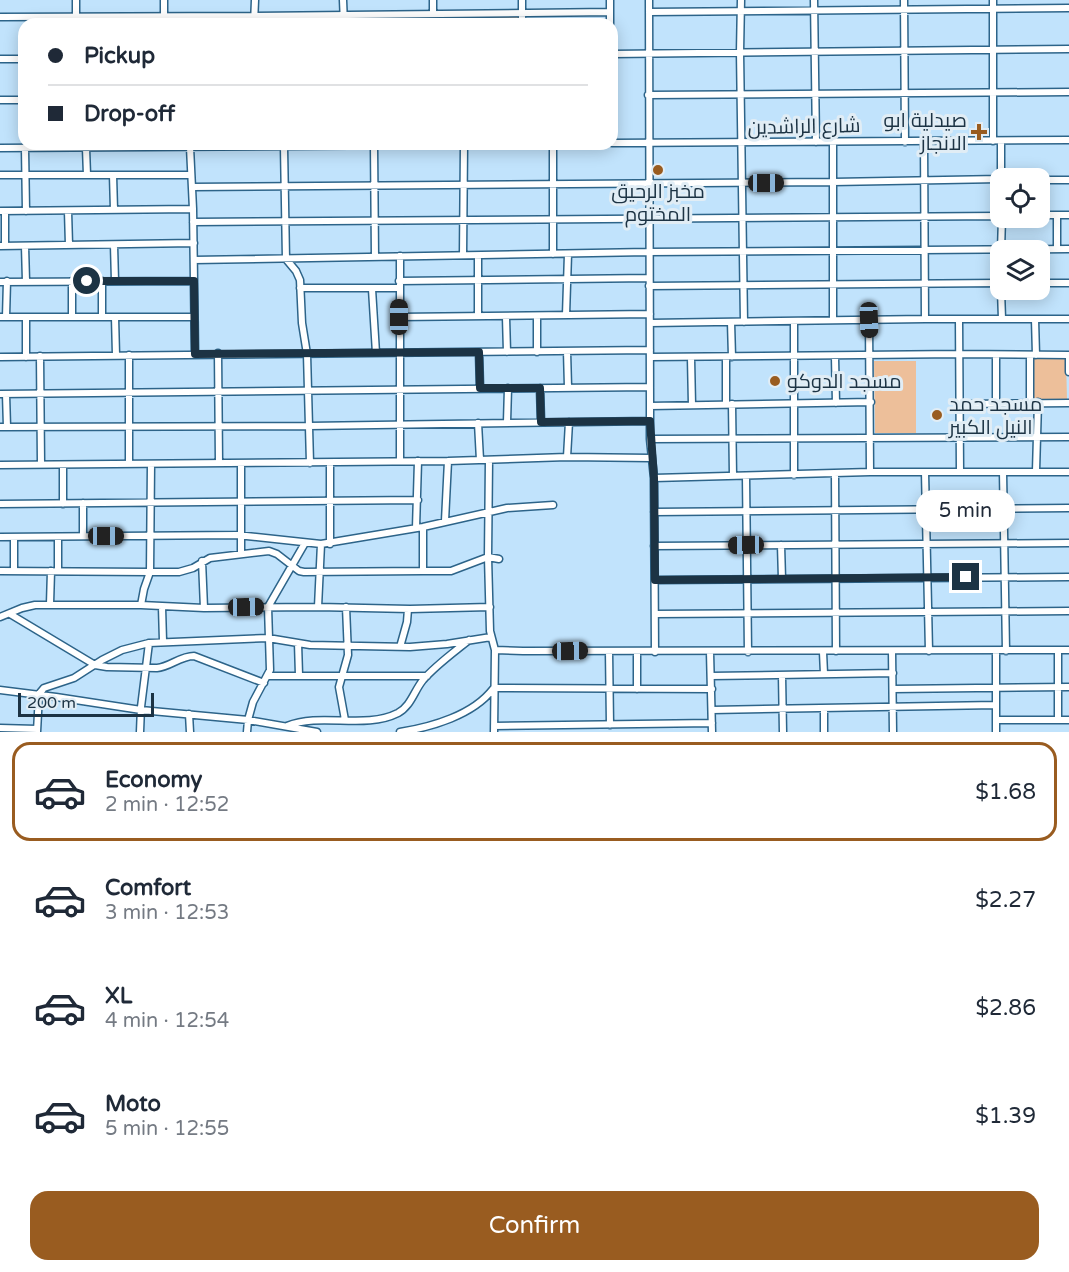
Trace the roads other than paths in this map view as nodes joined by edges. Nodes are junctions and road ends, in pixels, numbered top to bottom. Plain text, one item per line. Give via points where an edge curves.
1 (76, 0) edge
2 (164, 0) edge
3 (255, 0) edge
4 (343, 0) edge
5 (433, 0) edge
6 (522, 0) edge
7 (610, 0) edge
8 (649, 0) edge
9 (741, 0) edge
10 (814, 0) edge
11 (904, 0) edge
12 (993, 0) edge
13 (1069, 8) edge
14 (904, 9) junction
15 (992, 9) junction
16 (814, 10) junction
17 (522, 12) junction
18 (610, 12) junction
19 (649, 12) junction
20 (741, 12) junction
21 (433, 14) junction
22 (0, 16) edge
23 (255, 16) junction
24 (344, 16) junction
25 (30, 18) edge
26 (76, 18) edge
27 (164, 18) edge
28 (210, 18) edge
29 (433, 18) edge
30 (522, 18) edge
31 (610, 18) edge
32 (1069, 49) edge
33 (993, 50) junction
34 (904, 51) junction
35 (740, 52) junction
36 (814, 53) junction
37 (618, 54) edge
38 (648, 54) junction
39 (0, 59) edge
40 (18, 59) edge
41 (994, 92) junction
42 (1069, 92) edge
43 (815, 93) junction
44 (904, 93) junction
45 (741, 94) junction
46 (648, 95) junction
47 (0, 100) edge
48 (18, 100) edge
49 (1069, 140) edge
50 (997, 141) junction
51 (816, 142) junction
52 (833, 142) junction
53 (905, 142) junction
54 (924, 142) junction
55 (618, 143) edge
56 (649, 143) junction
57 (743, 143) junction
58 (0, 148) edge
59 (18, 148) edge
60 (25, 150) edge
61 (86, 150) edge
62 (190, 150) edge
63 (284, 150) edge
64 (374, 150) edge
65 (464, 150) edge
66 (553, 150) edge
67 (1000, 168) edge
68 (0, 175) edge
69 (25, 175) junction
70 (87, 175) junction
71 (113, 175) junction
72 (192, 175) junction
73 (990, 179) edge
74 (1050, 180) edge
75 (1069, 180) edge
76 (924, 181) junction
77 (648, 182) junction
78 (833, 182) junction
79 (552, 183) junction
80 (743, 183) junction
81 (463, 184) junction
82 (375, 186) junction
83 (192, 187) junction
84 (285, 187) junction
85 (193, 209) junction
86 (114, 210) junction
87 (2, 211) edge
88 (26, 211) junction
89 (68, 211) junction
90 (1050, 215) edge
91 (1057, 215) junction
92 (1069, 215) edge
93 (924, 216) junction
94 (648, 217) junction
95 (833, 217) junction
96 (990, 217) edge
97 (743, 218) junction
98 (374, 219) junction
99 (553, 219) junction
100 (463, 220) junction
101 (285, 221) junction
102 (194, 222) junction
103 (194, 243) junction
104 (114, 245) junction
105 (2, 246) edge
106 (25, 246) junction
107 (69, 246) junction
108 (923, 249) junction
109 (990, 249) edge
110 (1050, 249) edge
111 (1057, 249) junction
112 (1069, 249) edge
113 (744, 250) junction
114 (833, 250) junction
115 (648, 252) junction
116 (553, 254) junction
117 (568, 254) junction
118 (463, 255) junction
119 (375, 256) junction
120 (400, 256) junction
121 (478, 256) junction
122 (286, 259) junction
123 (194, 260) junction
124 (649, 278) junction
125 (567, 279) junction
126 (478, 280) junction
127 (3, 281) edge
128 (26, 281) junction
129 (72, 281) junction
130 (102, 281) junction
131 (115, 281) junction
132 (194, 281) junction
133 (833, 283) junction
134 (924, 283) junction
135 (990, 283) edge
136 (1050, 283) edge
137 (1069, 283) edge
138 (744, 284) junction
139 (399, 285) junction
140 (649, 286) junction
141 (300, 288) junction
142 (372, 289) junction
143 (1001, 300) edge
144 (650, 314) junction
145 (566, 315) junction
146 (478, 316) junction
147 (537, 316) junction
148 (3, 317) edge
149 (26, 317) junction
150 (72, 317) junction
151 (102, 317) junction
152 (115, 317) junction
153 (194, 317) junction
154 (399, 317) junction
155 (506, 317) junction
156 (925, 319) junction
157 (959, 319) junction
158 (1002, 319) junction
159 (1035, 319) junction
160 (1069, 319) edge
161 (833, 320) junction
162 (869, 320) junction
163 (794, 321) junction
164 (731, 322) junction
165 (744, 322) junction
166 (650, 323) junction
167 (650, 350) junction
168 (537, 351) junction
169 (567, 351) junction
170 (400, 352) junction
171 (479, 352) junction
172 (507, 352) junction
173 (376, 353) junction
174 (195, 354) junction
175 (218, 354) junction
176 (307, 354) junction
177 (959, 354) junction
178 (116, 355) junction
179 (129, 355) junction
180 (996, 355) junction
181 (1033, 355) junction
182 (1069, 355) edge
183 (40, 356) junction
184 (871, 356) junction
185 (0, 357) edge
186 (26, 357) junction
187 (650, 357) junction
188 (794, 357) junction
189 (835, 357) junction
190 (691, 358) junction
191 (729, 358) junction
192 (1069, 372) edge
193 (568, 387) junction
194 (650, 387) junction
195 (480, 388) junction
196 (508, 388) junction
197 (540, 388) junction
198 (400, 389) junction
199 (308, 391) junction
200 (218, 392) junction
201 (40, 393) junction
202 (129, 393) junction
203 (3, 394) edge
204 (794, 402) junction
205 (871, 402) junction
206 (1030, 402) junction
207 (1038, 402) junction
208 (836, 403) junction
209 (996, 403) junction
210 (1069, 403) edge
211 (729, 404) junction
212 (960, 404) junction
213 (692, 405) junction
214 (650, 406) junction
215 (650, 421) junction
216 (507, 422) junction
217 (541, 422) junction
218 (569, 422) junction
219 (400, 423) junction
220 (478, 423) junction
221 (130, 426) junction
222 (219, 426) junction
223 (309, 426) junction
224 (3, 427) edge
225 (40, 427) junction
226 (870, 436) junction
227 (1037, 436) junction
228 (1069, 436) edge
229 (794, 437) junction
230 (960, 437) junction
231 (650, 439) junction
232 (733, 439) junction
233 (567, 457) junction
234 (651, 458) junction
235 (480, 460) junction
236 (489, 460) junction
237 (400, 461) junction
238 (418, 461) junction
239 (448, 461) junction
240 (310, 463) junction
241 (330, 463) junction
242 (41, 464) junction
243 (129, 464) junction
244 (219, 464) junction
245 (241, 464) junction
246 (0, 465) edge
247 (63, 465) junction
248 (151, 465) junction
249 (1036, 471) junction
250 (870, 472) junction
251 (925, 472) junction
252 (960, 472) junction
253 (1003, 472) junction
254 (1069, 472) edge
255 (835, 473) junction
256 (794, 475) junction
257 (733, 476) junction
258 (746, 476) junction
259 (654, 478) junction
260 (418, 500) junction
261 (330, 501) junction
262 (150, 502) junction
263 (241, 502) junction
264 (82, 503) junction
265 (0, 504) edge
266 (63, 504) junction
267 (553, 505) dead end
268 (1003, 508) junction
269 (1069, 508) edge
270 (927, 509) junction
271 (746, 511) junction
272 (835, 511) junction
273 (488, 512) junction
274 (654, 512) junction
275 (445, 521) junction
276 (419, 528) junction
277 (83, 536) junction
278 (151, 536) junction
279 (241, 536) junction
280 (0, 537) edge
281 (14, 537) junction
282 (58, 537) junction
283 (305, 543) junction
284 (330, 543) junction
285 (1069, 543) edge
286 (321, 544) junction
287 (928, 544) junction
288 (1004, 544) junction
289 (746, 545) junction
290 (781, 545) junction
291 (836, 545) junction
292 (654, 546) junction
293 (241, 555) junction
294 (488, 557) junction
295 (499, 559) dead end
296 (202, 561) junction
297 (291, 565) junction
298 (0, 571) edge
299 (14, 571) junction
300 (54, 571) junction
301 (150, 572) junction
302 (423, 572) junction
303 (321, 573) junction
304 (1004, 577) junction
305 (1069, 577) edge
306 (928, 578) junction
307 (782, 579) junction
308 (836, 579) junction
309 (655, 580) junction
310 (747, 580) junction
311 (50, 604) junction
312 (141, 605) junction
313 (162, 607) junction
314 (268, 607) junction
315 (318, 607) junction
316 (346, 607) junction
317 (490, 607) junction
318 (204, 608) junction
319 (408, 609) junction
320 (1005, 611) junction
321 (1069, 611) edge
322 (928, 612) junction
323 (836, 613) junction
324 (10, 614) junction
325 (655, 614) junction
326 (747, 614) junction
327 (0, 617) edge
328 (491, 637) junction
329 (268, 638) junction
330 (470, 639) junction
331 (163, 641) junction
332 (149, 643) junction
333 (298, 643) junction
334 (348, 645) junction
335 (400, 647) junction
336 (495, 650) junction
337 (1069, 650) edge
338 (609, 651) junction
339 (637, 651) junction
340 (823, 651) junction
341 (836, 651) junction
342 (892, 651) junction
343 (929, 651) junction
344 (996, 651) junction
345 (1006, 651) junction
346 (1058, 651) junction
347 (656, 652) junction
348 (710, 652) junction
349 (748, 652) junction
350 (95, 664) junction
351 (145, 668) junction
352 (893, 673) junction
353 (824, 674) junction
354 (299, 675) junction
355 (341, 675) junction
356 (782, 675) junction
357 (269, 676) junction
358 (428, 676) junction
359 (711, 676) junction
360 (264, 683) junction
361 (996, 686) junction
362 (1058, 687) junction
363 (1069, 687) edge
364 (494, 688) junction
365 (609, 689) junction
366 (637, 689) junction
367 (711, 689) junction
368 (893, 689) junction
369 (0, 690) edge
370 (39, 694) junction
371 (996, 705) junction
372 (893, 707) junction
373 (783, 709) junction
374 (824, 709) junction
375 (141, 710) junction
376 (712, 710) junction
377 (189, 714) junction
378 (248, 720) junction
379 (345, 720) junction
380 (996, 720) junction
381 (1058, 720) junction
382 (1069, 720) edge
383 (712, 723) junction
384 (610, 725) junction
385 (287, 726) junction
386 (0, 728) edge
387 (619, 728) edge
388 (494, 729) edge
389 (589, 729) edge
390 (37, 731) edge
391 (140, 732) edge
392 (190, 732) edge
393 (247, 732) edge
394 (316, 732) edge
395 (400, 732) edge
396 (712, 732) edge
397 (783, 732) edge
398 (824, 732) edge
399 (893, 732) edge
400 (996, 732) edge

1 - 26 street
2 - 27 street
3 - 23 street
4 - 24 street
5 - 21 street
6 - 17 street
7 - 18 street
8 - 19 street
9 - 20 street
10 - 16 street
11 - 14 street
12 - 15 street
13 - 15 street
14 - 15 street
14 - 16 street
14 - 34 street
15 - 33 street
16 - 20 street
16 - 36 street
17 - 18 street
17 - 21 street
17 - 30 street
18 - 31 street
19 - 20 street
19 - 38 street
20 - 35 street
21 - 24 street
21 - 29 street
22 - 25 street
23 - 24 street
23 - 28 street
32 - 33 street
33 - 34 street
33 - 41 street
34 - 36 street
34 - 44 street
35 - 36 street
35 - 38 street
35 - 45 street
36 - 43 street
37 - 38 street
38 - 46 street
39 - 40 street
41 - 42 street
41 - 44 street
41 - 50 street
43 - 44 street
43 - 45 street
43 - 51 street
44 - 53 street
45 - 46 street
45 - 57 street
46 - 56 street
47 - 48 street
49 - 50 street, شارع الراشدين
50 - 54 street, شارع الراشدين
50 - 67 street
51 - 52 street, شارع الراشدين
51 - 57 street, شارع الراشدين
52 - 53 street, شارع الراشدين
52 - 78 street
53 - 54 street, شارع الراشدين
54 - 76 street
55 - 56 street, شارع الراشدين
56 - 57 street, شارع الراشدين
56 - 77 street
57 - 80 street
58 - 59 street
60 - 69 street
61 - 70 street
62 - 72 street
63 - 84 street
64 - 82 street
65 - 81 street
66 - 79 street
68 - 69 street
69 - 70 street
69 - 88 street
70 - 71 street
71 - 72 street
71 - 86 street
72 - 83 street
73 - 76 street
74 - 75 street
76 - 78 street
76 - 93 street
77 - 79 street
77 - 80 street
77 - 94 street
78 - 80 street
78 - 95 street
79 - 81 street
79 - 99 street
80 - 97 street
81 - 82 street
81 - 100 street
82 - 84 street
82 - 98 street
83 - 84 street
83 - 85 street
84 - 101 street
85 - 86 street
85 - 102 street
86 - 89 street
87 - 88 street
87 - 105 street
88 - 89 street
89 - 107 street
90 - 91 street
91 - 92 street
91 - 111 street
93 - 95 street
93 - 96 street
93 - 108 street
94 - 97 street
94 - 99 street
94 - 115 street
95 - 97 street
95 - 114 street
97 - 113 street
98 - 100 street
98 - 101 street
98 - 119 street
99 - 100 street
99 - 116 street
100 - 118 street
101 - 102 street
101 - 122 street
102 - 103 street
103 - 104 street
103 - 123 street
104 - 107 street
104 - 131 street
105 - 106 street
106 - 107 street
106 - 128 street
108 - 109 street
108 - 114 street
108 - 134 street
110 - 111 street
111 - 112 street
113 - 114 street
113 - 115 street
113 - 138 street
114 - 133 street
115 - 117 street
115 - 124 street
116 - 117 street
116 - 121 street
117 - 125 street
118 - 120 street
118 - 121 street
119 - 120 street
119 - 122 street
120 - 139 street
121 - 126 street
122 - 123 street
122 - 141 street via 298,275
123 - 132 street
124 - 125 street
124 - 140 street
125 - 126 street
125 - 145 street
126 - 139 street
126 - 146 street
127 - 128 street
127 - 148 street
128 - 129 street
129 - 130 street
129 - 150 street
130 - 131 street
130 - 151 street
131 - 132 street
132 - 153 street
133 - 134 street
133 - 138 street
133 - 161 street
134 - 135 street
134 - 156 street
136 - 137 street
138 - 140 street
138 - 165 street
139 - 142 street
139 - 154 street
140 - 144 street
141 - 142 street
141 - 176 street
142 - 173 street
143 - 158 street
144 - 145 street
144 - 166 street
145 - 147 street
146 - 154 street
146 - 155 street
147 - 155 street
147 - 168 street
148 - 149 street
149 - 150 street
149 - 186 street
150 - 151 street
151 - 152 street
152 - 153 street
152 - 178 street
153 - 174 street
154 - 170 street
155 - 172 street
156 - 157 street
156 - 162 street
157 - 158 street
157 - 177 street
158 - 159 street
159 - 160 street
159 - 181 street
161 - 162 street
161 - 163 street
162 - 184 street
163 - 165 street
163 - 188 street
164 - 165 street
164 - 166 street
164 - 191 street
166 - 167 street
167 - 169 street
167 - 187 street
168 - 169 street
168 - 172 street
169 - 193 street
170 - 171 street
170 - 173 street
170 - 198 street
171 - 172 street
171 - 195 street
173 - 176 street
174 - 175 street
174 - 179 street
175 - 176 street
175 - 200 street
176 - 199 street
177 - 180 street
177 - 184 street
177 - 212 street
178 - 179 street
178 - 183 street
179 - 202 street
180 - 181 street
180 - 209 street
181 - 182 street
181 - 206 street
182 - 192 street
183 - 186 street
183 - 201 street
184 - 189 street
184 - 205 street
185 - 186 street
187 - 190 street
187 - 194 street
188 - 189 street
188 - 191 street
188 - 204 street
189 - 208 street
190 - 191 street
190 - 213 street
191 - 211 street
193 - 194 street
193 - 197 street
194 - 214 street
195 - 196 street
195 - 198 street
196 - 197 street
196 - 216 street
197 - 217 street
198 - 199 street
198 - 219 street
199 - 200 street
199 - 223 street
200 - 202 street
200 - 222 street
201 - 202 street
201 - 203 street
201 - 225 street
202 - 221 street
203 - 224 street
204 - 208 street
204 - 211 street
204 - 229 street
205 - 208 street
205 - 226 street
206 - 207 street
206 - 209 street
207 - 210 street
207 - 227 street
209 - 212 street
211 - 213 street
211 - 232 street
212 - 230 street
213 - 214 street
214 - 215 street
215 - 218 street
215 - 231 street
216 - 217 street
216 - 220 street
217 - 218 street
218 - 233 street
219 - 220 street
219 - 223 street
219 - 237 street
220 - 235 street
221 - 222 street
221 - 225 street
221 - 243 street
222 - 223 street
222 - 244 street
223 - 240 street
224 - 225 street
225 - 242 street
226 - 229 street
226 - 230 street
226 - 250 street
227 - 228 street
227 - 230 street
227 - 249 street
229 - 232 street
229 - 256 street
230 - 252 street
231 - 232 street
231 - 234 street
232 - 257 street
233 - 234 street
233 - 236 street
234 - 259 street
235 - 236 street
235 - 239 street
236 - 273 street
237 - 238 street
237 - 241 street
238 - 239 street
238 - 260 street
239 - 275 street
240 - 241 street
240 - 245 street
241 - 261 street
242 - 246 street
242 - 247 street
243 - 247 street
243 - 248 street
244 - 245 street
244 - 248 street
245 - 263 street
247 - 266 street
248 - 262 street
249 - 253 street
249 - 254 street
250 - 251 street
250 - 255 street
251 - 252 street
251 - 270 street
252 - 253 street
253 - 268 street
255 - 256 street
255 - 272 street
256 - 258 street
257 - 258 street
257 - 259 street
258 - 271 street
259 - 274 street
260 - 261 street
260 - 276 street
261 - 263 street
261 - 284 street
262 - 263 street
262 - 264 street
262 - 278 street
263 - 279 street
264 - 266 street
264 - 277 street
265 - 266 street
267 - 273 street
268 - 269 street
268 - 270 street
268 - 288 street
270 - 272 street
270 - 287 street
271 - 272 street
271 - 274 street
271 - 289 street
272 - 291 street
273 - 275 street
273 - 294 street
274 - 292 street
275 - 276 street
276 - 284 street
276 - 302 street
277 - 278 street
277 - 282 street
278 - 279 street
278 - 301 street
279 - 283 street
279 - 293 street
280 - 281 street
281 - 282 street
281 - 299 street
282 - 300 street
283 - 286 street
283 - 297 street
284 - 286 street
285 - 288 street
286 - 303 street
287 - 288 street
287 - 291 street
287 - 306 street
288 - 304 street
289 - 290 street
289 - 292 street
289 - 310 street
290 - 291 street
290 - 307 street
291 - 308 street
292 - 309 street
293 - 296 street
293 - 297 street via 270,551
294 - 295 street
294 - 302 street via 457,570
294 - 317 street
296 - 301 street via 186,571
296 - 318 street
297 - 303 street via 300,571
297 - 314 street
298 - 299 street
299 - 300 street
300 - 301 street
300 - 311 street
301 - 312 street
302 - 303 street
303 - 315 street
304 - 305 street
304 - 306 street
304 - 320 street
306 - 308 street
306 - 322 street
307 - 308 street
307 - 310 street
308 - 323 street
309 - 310 street
309 - 325 street
310 - 326 street
311 - 312 street
311 - 324 street
312 - 313 street
313 - 318 street
313 - 331 street
314 - 315 street
314 - 318 street
314 - 329 street
315 - 316 street
316 - 319 street
316 - 334 street
317 - 319 street
317 - 328 street
319 - 335 street
320 - 321 street
320 - 322 street
320 - 345 street
322 - 323 street
322 - 343 street
323 - 326 street
323 - 341 street
324 - 327 street
324 - 350 street
325 - 326 street
325 - 347 street
326 - 349 street
328 - 330 street
328 - 336 street
329 - 331 street
329 - 333 street
329 - 357 street
330 - 335 street
330 - 358 street
331 - 332 street
332 - 350 street via 122,650
332 - 351 street
333 - 334 street
333 - 354 street
334 - 335 street
334 - 355 street
336 - 338 street
336 - 364 street
337 - 346 street
338 - 339 street
338 - 365 street
339 - 347 street
339 - 366 street
340 - 341 street
340 - 349 street
340 - 353 street
341 - 342 street
342 - 343 street
342 - 352 street
343 - 344 street
344 - 345 street
344 - 361 street
345 - 346 street
346 - 362 street
347 - 348 street
348 - 349 street
348 - 359 street
350 - 351 street
350 - 370 street
351 - 360 street via 163,668 194,656
351 - 375 street
352 - 353 street
352 - 368 street
353 - 356 street
354 - 355 street
354 - 357 street
355 - 358 street
355 - 379 street via 339,691
356 - 359 street
356 - 373 street
357 - 360 street
358 - 379 street via 398,713 376,719
359 - 367 street
360 - 378 street
361 - 362 street
361 - 368 street
361 - 371 street
362 - 363 street
362 - 381 street
364 - 365 street
364 - 388 street
364 - 395 street via 484,700 458,714
365 - 366 street
365 - 384 street
366 - 367 street
367 - 376 street
368 - 372 street
369 - 370 street
370 - 375 street
370 - 390 street
371 - 372 street
371 - 380 street
372 - 374 street
372 - 399 street
373 - 374 street
373 - 376 street
373 - 397 street
374 - 398 street
375 - 377 street
375 - 391 street
376 - 383 street
377 - 378 street
377 - 392 street
378 - 385 street
378 - 393 street
379 - 385 street
380 - 381 street
380 - 400 street
381 - 382 street
383 - 387 street
383 - 396 street
384 - 387 street
384 - 389 street
385 - 394 street
386 - 390 street
388 - 389 street

